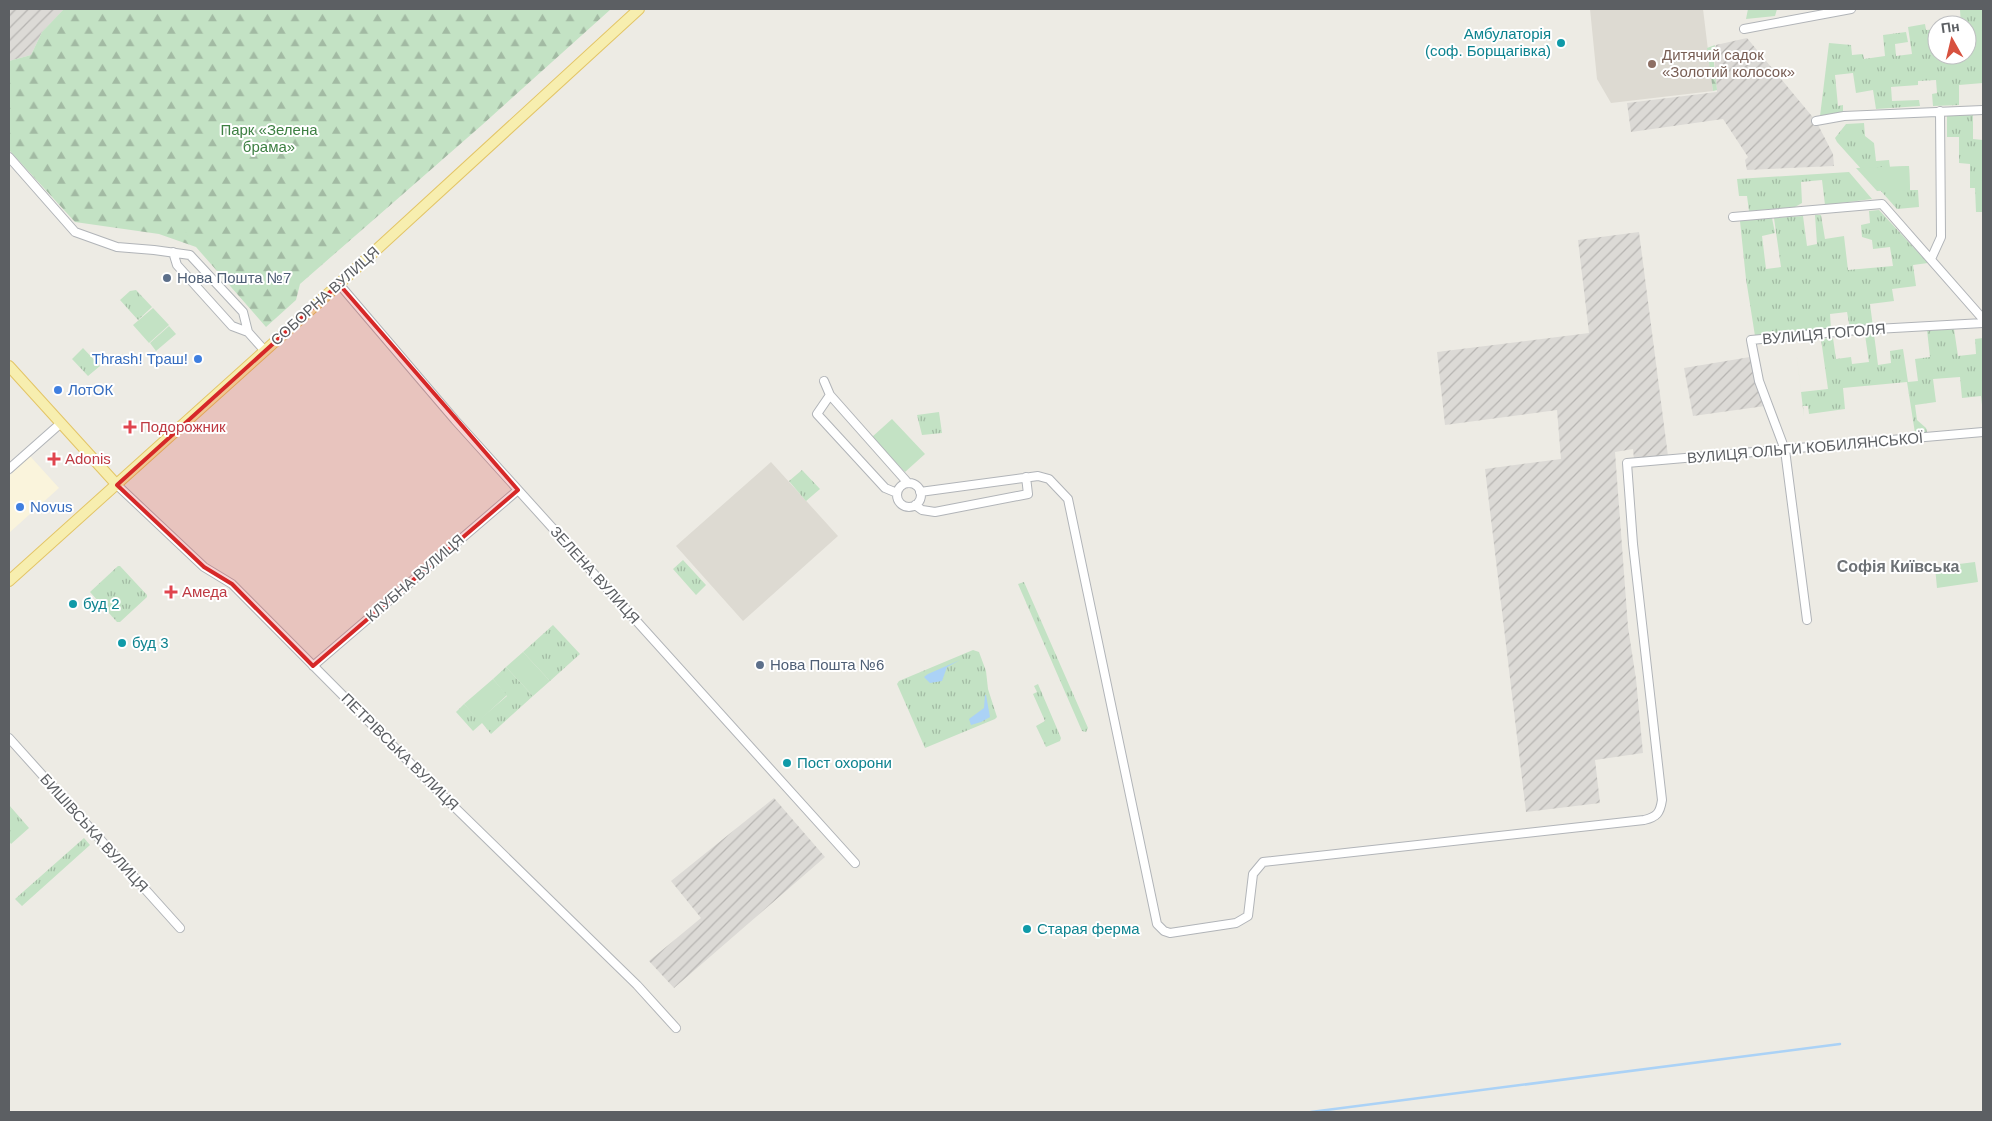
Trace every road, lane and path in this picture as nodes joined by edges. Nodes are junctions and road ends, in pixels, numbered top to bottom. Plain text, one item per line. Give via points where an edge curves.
1 (639, 9) edge
2 (1851, 9) edge
3 (1744, 30) dead end
4 (1983, 110) edge
5 (1940, 111) junction
6 (1816, 121) dead end
7 (9, 157) edge
8 (1733, 217) dead end
9 (173, 252) junction
10 (1930, 259) junction
11 (339, 284) junction
12 (1983, 319) edge
13 (1983, 323) edge
14 (248, 332) junction
15 (265, 351) junction
16 (9, 366) edge
17 (824, 381) dead end
18 (830, 395) junction
19 (61, 423) junction
20 (1983, 432) edge
21 (1785, 450) junction
22 (9, 469) edge
23 (1026, 478) junction
24 (908, 483) junction
25 (117, 485) junction
26 (518, 490) junction
27 (920, 492) junction
28 (897, 493) junction
29 (915, 505) junction
30 (9, 581) edge
31 (1807, 620) dead end
32 (313, 666) junction
33 (9, 738) edge
34 (855, 863) dead end
35 (180, 928) dead end
36 (676, 1028) dead end

1 - 11 main road, СОБОРНА ВУЛИЦЯ
2 - 3 street
4 - 5 street
5 - 6 street via 1844,116
5 - 10 street via 1941,237
7 - 9 street via 75,232 116,247
8 - 10 street via 1882,204
9 - 14 street via 177,265 232,326
9 - 14 street via 190,255 243,312
10 - 12 street
11 - 15 main road, СОБОРНА ВУЛИЦЯ
11 - 26 street, ЗЕЛЕНА ВУЛИЦЯ
13 - 21 street, ВУЛИЦЯ ГОГОЛЯ via 1751,340 1759,381
14 - 15 street
15 - 25 main road, СОБОРНА ВУЛИЦЯ
16 - 19 main road
17 - 18 street
18 - 24 street
18 - 28 street via 817,414 885,488
19 - 22 street
19 - 25 main road
20 - 21 street, ВУЛИЦЯ ОЛЬГИ КОБИЛЯНСЬКОЇ
21 - 23 street, ВУЛИЦЯ ОЛЬГИ КОБИЛЯНСЬКОЇ via 1627,463 1662,800 1656,817 1263,862 1253,874 1248,916 1236,923 1170,933 1157,924 1068,499 1049,479 1038,476
21 - 31 street
23 - 27 street
23 - 29 street via 1028,494 936,512 927,512
24 - 27 street
24 - 28 street
25 - 30 main road, СОБОРНА ВУЛИЦЯ
25 - 32 street, ПЕТРІВСЬКА ВУЛИЦЯ via 204,567 232,584
26 - 32 street, КЛУБНА ВУЛИЦЯ
26 - 34 street, ЗЕЛЕНА ВУЛИЦЯ
27 - 29 street via 920,499
28 - 29 street via 900,504 907,507
32 - 36 street, ПЕТРІВСЬКА ВУЛИЦЯ via 637,985
33 - 35 street, БИШІВСЬКА ВУЛИЦЯ

